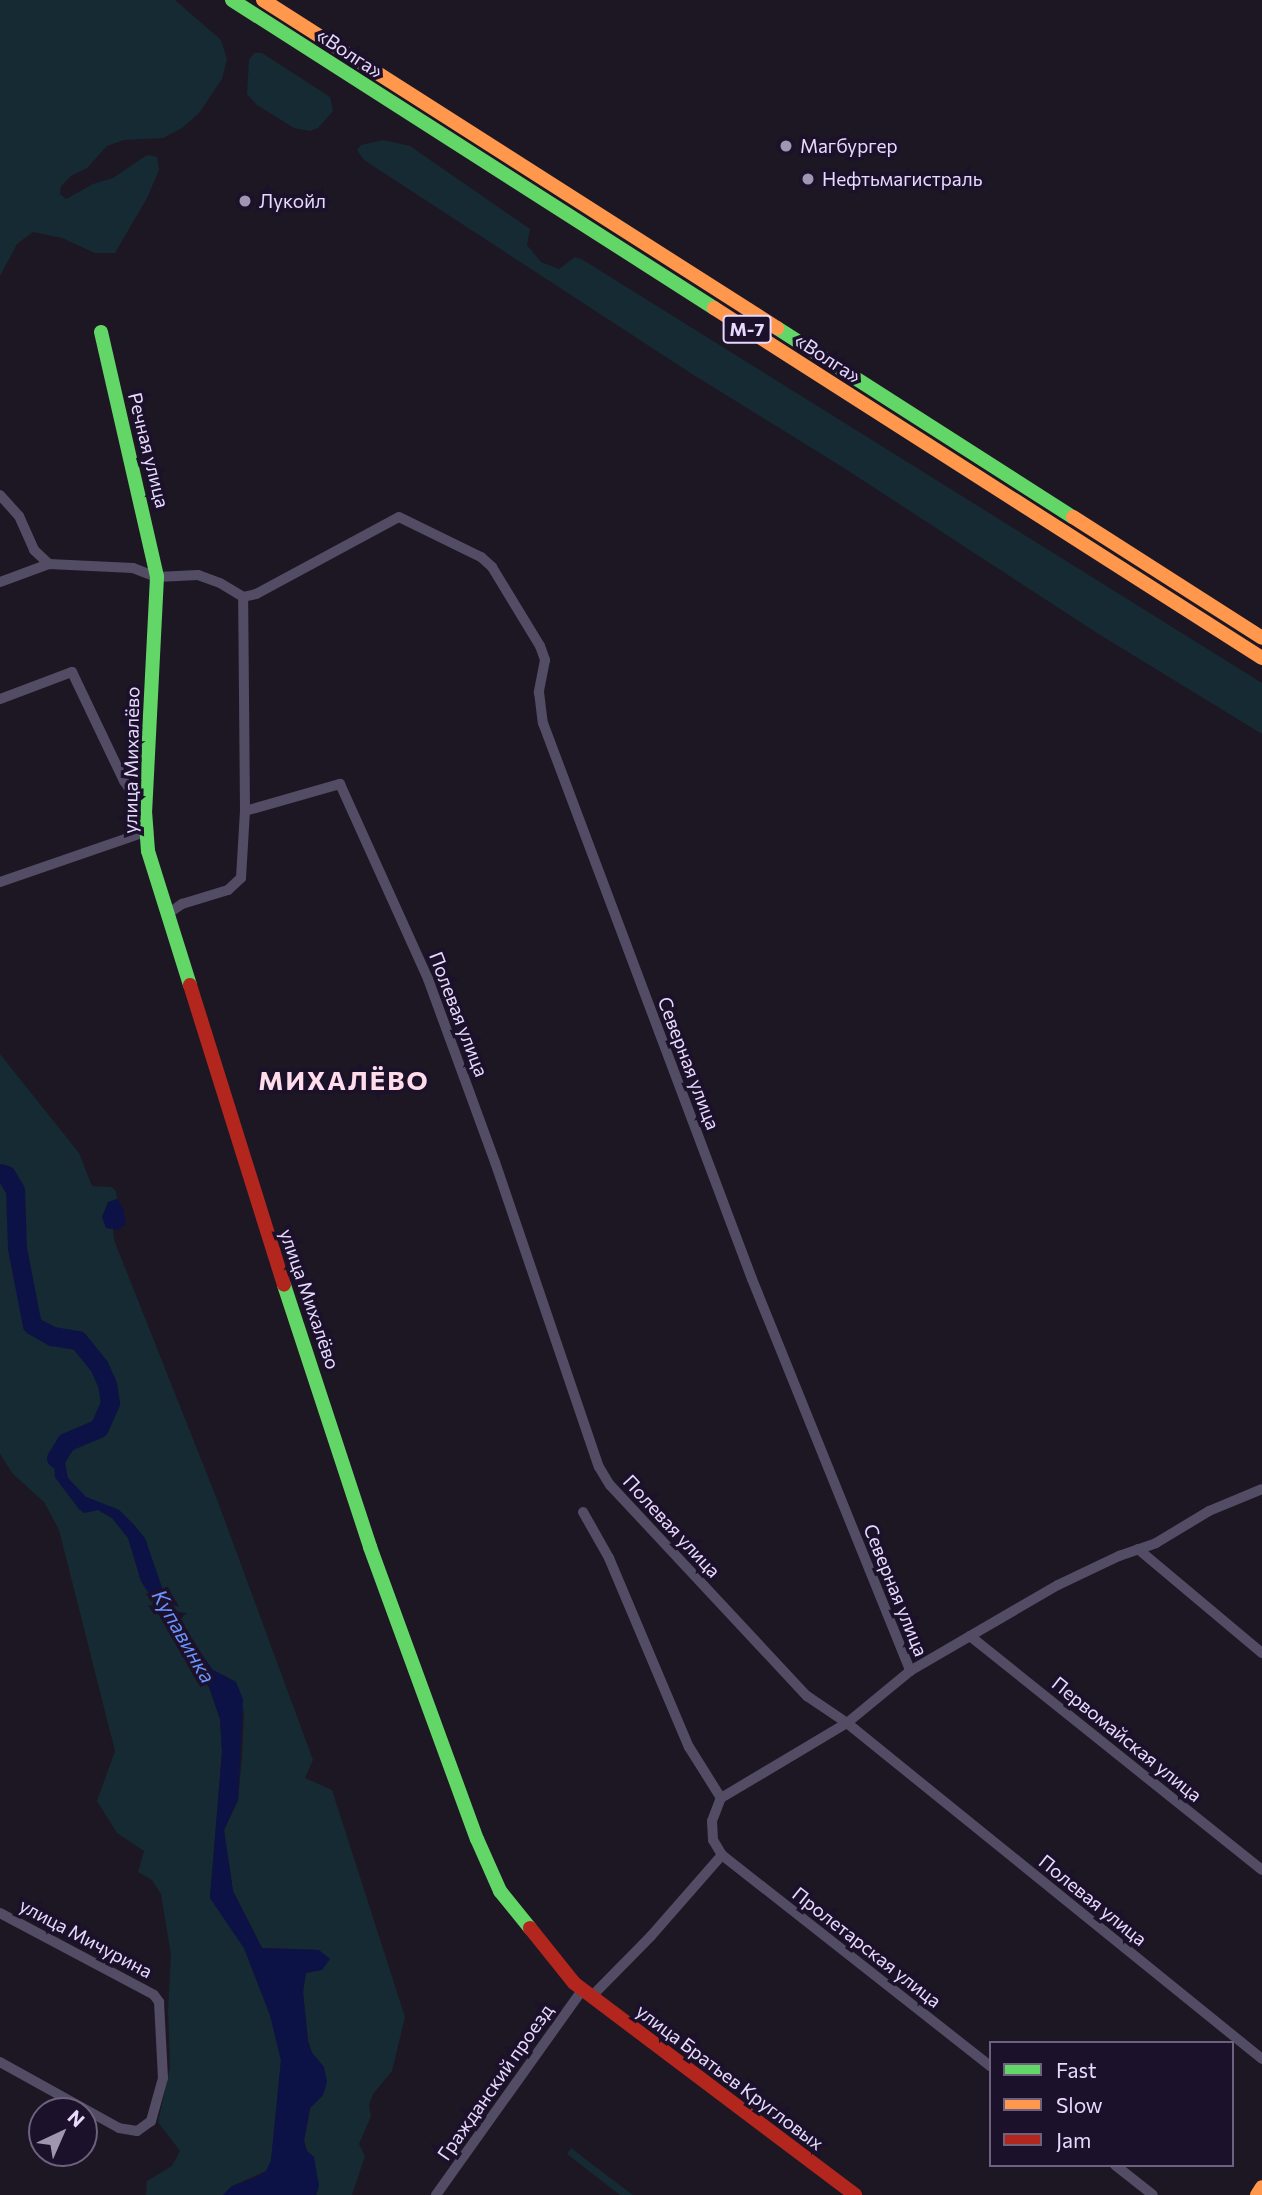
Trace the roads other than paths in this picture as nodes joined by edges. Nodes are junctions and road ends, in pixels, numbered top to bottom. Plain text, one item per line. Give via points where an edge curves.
1 (232, 0) edge
2 (262, 0) edge
3 (101, 332) dead end
4 (0, 495) edge
5 (49, 564) junction
6 (157, 577) junction
7 (0, 582) edge
8 (243, 597) junction
9 (1262, 638) edge
10 (1262, 658) edge
11 (0, 699) edge
12 (145, 811) junction
13 (245, 811) junction
14 (148, 831) junction
15 (0, 882) edge
16 (169, 913) junction
17 (1262, 1489) edge
18 (583, 1512) dead end
19 (1138, 1549) junction
20 (971, 1636) junction
21 (1262, 1653) edge
22 (910, 1671) junction
23 (847, 1723) junction
24 (721, 1798) junction
25 (722, 1855) junction
26 (1262, 1870) edge
27 (0, 1913) edge
28 (586, 1994) junction
29 (1262, 2059) edge
30 (0, 2062) edge
31 (989, 2065) edge
32 (1118, 2167) edge
33 (1262, 2186) edge
34 (436, 2195) edge
35 (855, 2195) edge
36 (1153, 2195) edge
37 (1257, 2195) edge

1 - 10 main road, «Волга» / М-7
2 - 9 main road, «Волга» / М-7
3 - 6 main road, Речная улица
4 - 5 street via 19,516 34,550
5 - 6 street via 133,568
5 - 7 street
6 - 8 street via 198,575
6 - 12 main road, улица Михалёво
8 - 13 street
8 - 22 street, Северная улица via 399,517 481,557 492,567 540,646 545,660 539,692 543,723 752,1279
11 - 12 street via 72,672 124,781
12 - 14 main road, улица Михалёво
13 - 16 street via 242,878 228,890 182,904
13 - 23 street, Полевая улица via 340,784 433,992 599,1467 616,1493 798,1687
14 - 15 street
14 - 16 main road, улица Михалёво via 148,851
16 - 28 main road, улица Михалёво via 370,1547 477,1839 500,1891
17 - 19 street
18 - 24 street via 609,1558 689,1747
19 - 20 street via 1058,1585
19 - 21 street
20 - 22 street
20 - 26 street, Первомайская улица
22 - 23 street
23 - 24 street
23 - 29 street, Полевая улица
24 - 25 street via 712,1821 713,1840
25 - 28 street, Гражданский проезд via 651,1936
25 - 31 street, Пролетарская улица
27 - 30 street, улица Мичурина via 154,1995 160,2012 163,2078 151,2121 137,2131 119,2128
28 - 34 street, Гражданский проезд
28 - 35 main road, улица Братьев Кругловых
32 - 36 street
33 - 37 main road

